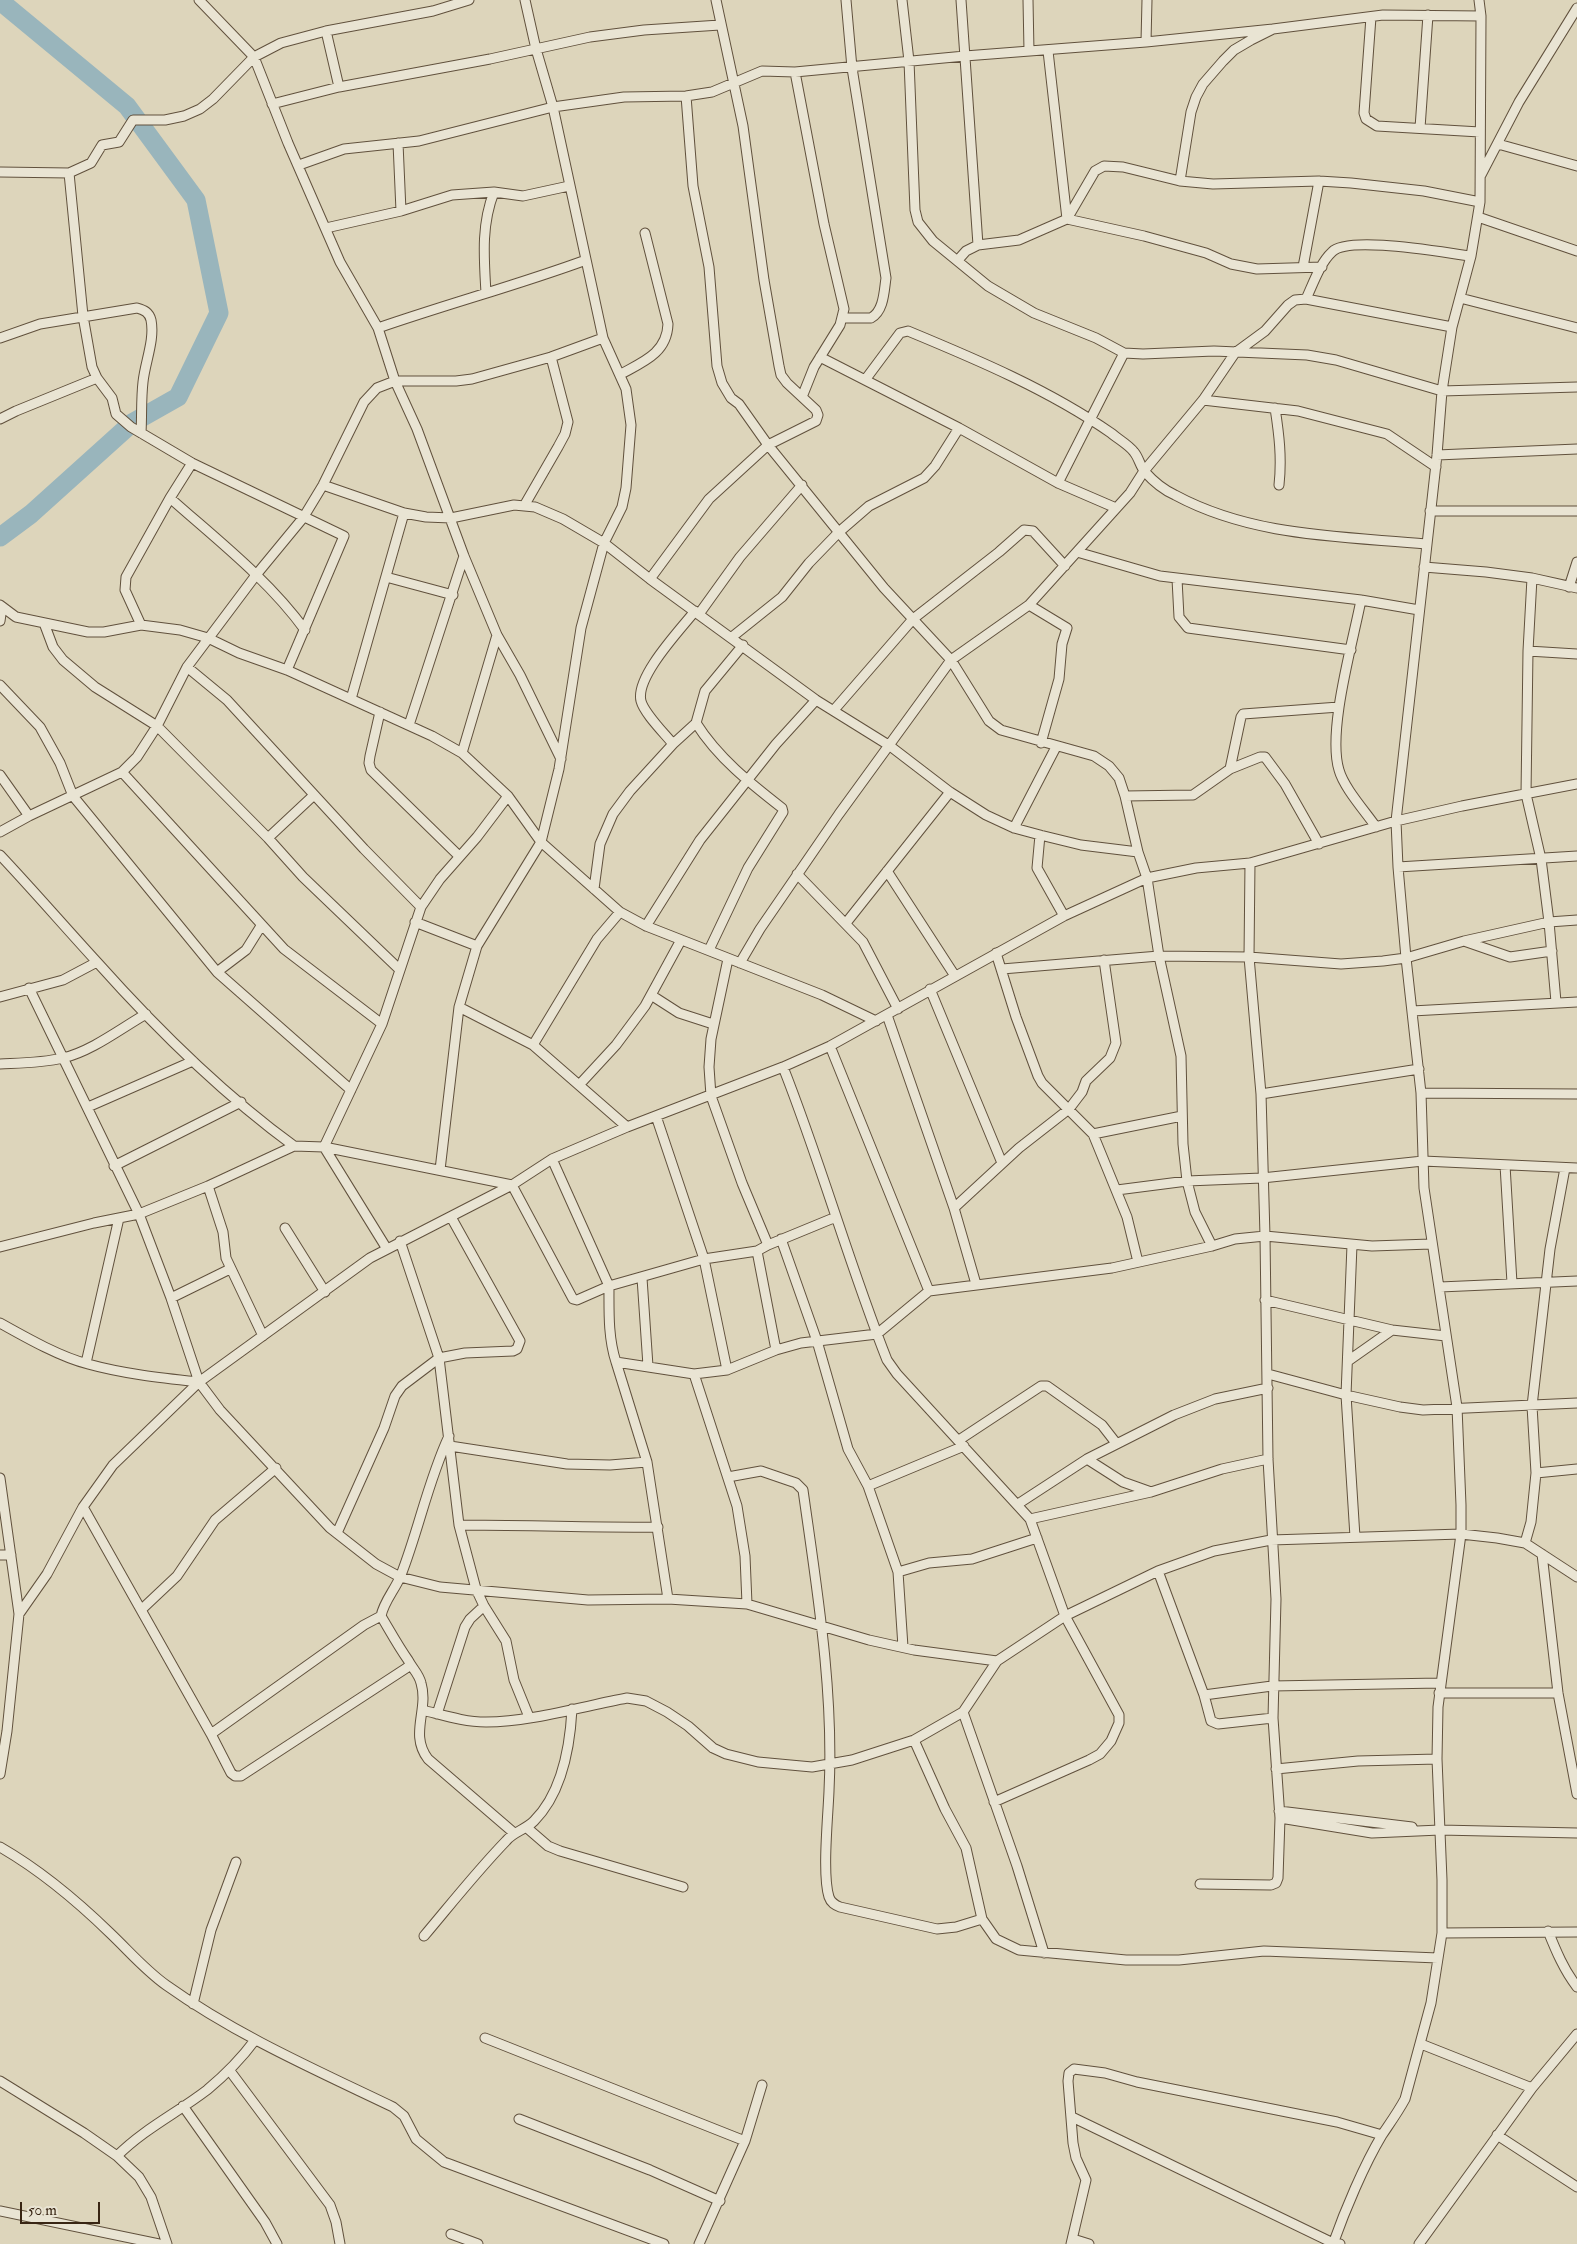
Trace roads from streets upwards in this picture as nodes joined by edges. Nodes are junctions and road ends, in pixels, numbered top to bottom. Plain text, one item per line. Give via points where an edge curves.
1 (199, 0) edge
2 (469, 0) edge
3 (525, 0) edge
4 (716, 0) edge
5 (846, 0) edge
6 (902, 0) edge
7 (961, 0) edge
8 (1028, 0) edge
9 (1147, 0) edge
10 (1479, 0) edge
11 (1577, 8) edge
12 (1428, 15) junction
13 (1371, 16) junction
14 (1481, 16) junction
15 (720, 25) junction
16 (1273, 29) junction
17 (326, 31) junction
18 (1146, 42) junction
19 (536, 50) junction
20 (1048, 50) junction
21 (1029, 51) junction
22 (965, 56) junction
23 (254, 57) junction
24 (909, 61) junction
25 (852, 68) junction
26 (795, 72) junction
27 (734, 84) junction
28 (339, 87) junction
29 (686, 96) junction
30 (272, 104) junction
31 (553, 107) junction
32 (1420, 128) junction
33 (1480, 132) junction
34 (398, 143) junction
35 (1498, 144) junction
36 (298, 165) junction
37 (1577, 166) edge
38 (0, 172) edge
39 (69, 173) junction
40 (1481, 175) junction
41 (1180, 180) junction
42 (1319, 182) junction
43 (569, 186) junction
44 (494, 192) junction
45 (1480, 202) junction
46 (401, 211) junction
47 (1478, 217) junction
48 (1068, 219) junction
49 (326, 228) junction
50 (645, 233) dead end
51 (978, 245) junction
52 (1577, 251) edge
53 (1471, 256) junction
54 (586, 260) junction
55 (958, 260) junction
56 (1303, 267) junction
57 (1322, 267) junction
58 (486, 293) junction
59 (1460, 298) junction
60 (1306, 299) junction
61 (83, 316) junction
62 (843, 318) junction
63 (1452, 327) junction
64 (378, 328) junction
65 (1577, 328) edge
66 (0, 338) edge
67 (602, 338) junction
68 (1124, 353) junction
69 (1236, 353) junction
70 (551, 357) junction
71 (820, 357) junction
72 (621, 374) junction
73 (97, 378) junction
74 (865, 380) junction
75 (395, 381) junction
76 (1577, 387) edge
77 (1442, 391) junction
78 (802, 397) junction
79 (1203, 400) junction
80 (1274, 408) junction
81 (0, 419) edge
82 (1092, 420) junction
83 (959, 428) junction
84 (141, 433) junction
85 (768, 445) junction
86 (1577, 449) edge
87 (1437, 455) junction
88 (192, 462) junction
89 (1436, 467) junction
90 (1144, 471) junction
91 (1058, 483) junction
92 (1279, 484) dead end
93 (323, 485) junction
94 (802, 485) junction
95 (170, 498) junction
96 (524, 506) junction
97 (1116, 508) junction
98 (1430, 511) junction
99 (1577, 511) edge
100 (404, 513) junction
101 (303, 518) junction
102 (451, 518) junction
103 (839, 532) junction
104 (604, 543) junction
105 (1426, 544) junction
106 (1077, 552) junction
107 (464, 556) junction
108 (1577, 562) edge
109 (1065, 566) junction
110 (1424, 568) junction
111 (256, 575) junction
112 (386, 577) junction
113 (1532, 578) junction
114 (650, 579) junction
115 (1178, 579) junction
116 (1573, 587) edge
117 (452, 595) junction
118 (1361, 600) junction
119 (1029, 605) junction
120 (1, 606) edge
121 (1419, 610) junction
122 (697, 612) junction
123 (913, 619) junction
124 (0, 621) edge
125 (44, 623) junction
126 (141, 625) junction
127 (305, 630) junction
128 (497, 635) junction
129 (732, 637) junction
130 (208, 638) junction
131 (743, 645) junction
132 (1351, 650) junction
133 (1528, 651) junction
134 (1577, 654) edge
135 (951, 660) junction
136 (187, 667) junction
137 (287, 670) junction
138 (0, 685) edge
139 (351, 699) junction
140 (816, 700) junction
141 (1339, 707) junction
142 (834, 710) junction
143 (380, 712) junction
144 (696, 723) junction
145 (409, 725) junction
146 (157, 726) junction
147 (1041, 743) junction
148 (673, 744) junction
149 (890, 746) junction
150 (1056, 747) junction
151 (462, 753) junction
152 (561, 759) junction
153 (1230, 769) junction
154 (122, 772) junction
155 (0, 775) edge
156 (748, 780) junction
157 (1577, 784) edge
158 (950, 792) junction
159 (1526, 794) junction
160 (314, 795) junction
161 (72, 796) junction
162 (508, 796) junction
163 (1125, 796) junction
164 (29, 816) junction
165 (1396, 821) junction
166 (1376, 827) junction
167 (1014, 828) junction
168 (0, 832) edge
169 (1040, 835) junction
170 (268, 838) junction
171 (541, 842) junction
172 (1319, 844) junction
173 (1138, 852) junction
174 (0, 854) edge
175 (459, 856) junction
176 (1577, 856) edge
177 (1541, 859) junction
178 (1250, 863) junction
179 (1398, 867) junction
180 (887, 871) junction
181 (798, 874) junction
182 (1147, 878) junction
183 (594, 889) junction
184 (421, 907) junction
185 (620, 912) junction
186 (1064, 916) junction
187 (1577, 920) edge
188 (415, 922) junction
189 (1549, 922) junction
190 (846, 923) junction
191 (261, 926) junction
192 (646, 926) junction
193 (681, 940) junction
194 (1464, 941) junction
195 (477, 946) junction
196 (709, 950) junction
197 (1552, 951) junction
198 (996, 953) junction
199 (1159, 956) junction
200 (1249, 957) junction
201 (1406, 958) junction
202 (728, 959) junction
203 (1104, 960) junction
204 (97, 962) junction
205 (740, 963) junction
206 (399, 969) junction
207 (1002, 969) junction
208 (217, 972) junction
209 (955, 976) junction
210 (29, 988) junction
211 (930, 989) junction
212 (651, 995) junction
213 (0, 996) edge
214 (1556, 1002) junction
215 (1577, 1002) edge
216 (459, 1007) junction
217 (898, 1009) junction
218 (1412, 1011) junction
219 (146, 1014) junction
220 (887, 1015) junction
221 (876, 1021) junction
222 (382, 1024) junction
223 (713, 1024) junction
224 (532, 1045) junction
225 (830, 1046) junction
226 (64, 1058) junction
227 (193, 1061) junction
228 (0, 1064) edge
229 (783, 1067) junction
230 (1419, 1069) junction
231 (580, 1084) junction
232 (351, 1090) junction
233 (1421, 1093) junction
234 (1261, 1094) junction
235 (1577, 1094) edge
236 (711, 1096) junction
237 (240, 1102) junction
238 (88, 1107) junction
239 (1069, 1109) junction
240 (656, 1116) junction
241 (1182, 1116) junction
242 (627, 1127) junction
243 (1093, 1134) junction
244 (294, 1146) junction
245 (324, 1147) junction
246 (552, 1159) junction
247 (1423, 1161) junction
248 (1002, 1163) junction
249 (1505, 1165) junction
250 (114, 1166) junction
251 (1564, 1168) junction
252 (1577, 1168) edge
253 (440, 1170) junction
254 (1262, 1178) junction
255 (1188, 1181) junction
256 (208, 1186) junction
257 (512, 1186) junction
258 (1116, 1190) junction
259 (954, 1208) junction
260 (139, 1214) junction
261 (451, 1217) junction
262 (836, 1217) junction
263 (119, 1218) junction
264 (285, 1228) dead end
265 (1265, 1236) junction
266 (781, 1239) junction
267 (400, 1241) junction
268 (768, 1244) junction
269 (1431, 1244) junction
270 (1352, 1245) junction
271 (1212, 1246) junction
272 (0, 1247) edge
273 (387, 1249) junction
274 (757, 1252) junction
275 (704, 1259) junction
276 (1138, 1262) junction
277 (230, 1269) junction
278 (642, 1278) junction
279 (1546, 1281) junction
280 (1577, 1281) edge
281 (1512, 1283) junction
282 (976, 1284) junction
283 (609, 1286) junction
284 (1440, 1287) junction
285 (929, 1291) junction
286 (325, 1292) junction
287 (171, 1298) junction
288 (1265, 1300) junction
289 (1349, 1320) junction
290 (0, 1323) edge
291 (1392, 1330) junction
292 (877, 1334) junction
293 (263, 1336) junction
294 (1446, 1336) junction
295 (817, 1341) junction
296 (776, 1350) junction
297 (439, 1358) junction
298 (1348, 1360) junction
299 (616, 1362) junction
300 (86, 1364) junction
301 (648, 1366) junction
302 (727, 1370) junction
303 (694, 1374) junction
304 (1268, 1374) junction
305 (199, 1382) junction
306 (1268, 1388) junction
307 (1346, 1396) junction
308 (1577, 1403) edge
309 (1532, 1406) junction
310 (1457, 1407) junction
311 (449, 1436) junction
312 (961, 1443) junction
313 (1116, 1443) junction
314 (450, 1446) junction
315 (1087, 1459) junction
316 (1268, 1459) junction
317 (647, 1462) junction
318 (276, 1468) junction
319 (1577, 1469) edge
320 (1536, 1474) junction
321 (728, 1477) junction
322 (0, 1478) edge
323 (868, 1486) junction
324 (1151, 1492) junction
325 (1, 1495) edge
326 (1018, 1504) junction
327 (83, 1507) junction
328 (1030, 1519) junction
329 (459, 1525) junction
330 (658, 1527) junction
331 (337, 1533) junction
332 (1461, 1534) junction
333 (1354, 1537) junction
334 (1037, 1538) junction
335 (1271, 1540) junction
336 (1525, 1543) junction
337 (1542, 1554) junction
338 (0, 1555) edge
339 (11, 1555) junction
340 (1158, 1571) junction
341 (898, 1572) junction
342 (400, 1577) junction
343 (1577, 1577) edge
344 (476, 1589) junction
345 (668, 1599) junction
346 (747, 1604) junction
347 (484, 1606) junction
348 (142, 1609) junction
349 (19, 1614) junction
350 (381, 1616) junction
351 (1065, 1616) junction
352 (822, 1626) junction
353 (903, 1647) junction
354 (997, 1661) junction
355 (410, 1665) junction
356 (1440, 1683) junction
357 (1272, 1686) junction
358 (1439, 1693) junction
359 (1558, 1693) junction
360 (1204, 1695) junction
361 (572, 1709) junction
362 (422, 1710) junction
363 (962, 1712) junction
364 (437, 1714) junction
365 (529, 1717) junction
366 (1273, 1718) junction
367 (211, 1734) junction
368 (914, 1740) junction
369 (1437, 1759) junction
370 (830, 1765) junction
371 (1276, 1769) junction
372 (0, 1774) edge
373 (1577, 1794) edge
374 (994, 1802) junction
375 (1279, 1815) junction
376 (526, 1827) junction
377 (1440, 1830) junction
378 (1577, 1833) edge
379 (514, 1834) junction
380 (0, 1847) edge
381 (236, 1862) dead end
382 (1200, 1884) dead end
383 (683, 1887) dead end
384 (982, 1919) junction
385 (1548, 1931) junction
386 (1442, 1932) junction
387 (1577, 1932) edge
388 (424, 1936) dead end
389 (1044, 1953) junction
390 (1438, 1958) junction
391 (1577, 1987) edge
392 (193, 2004) junction
393 (1577, 2034) edge
394 (486, 2038) dead end
395 (255, 2040) junction
396 (1421, 2044) junction
397 (230, 2071) junction
398 (0, 2081) edge
399 (762, 2084) dead end
400 (1532, 2088) junction
401 (183, 2106) junction
402 (1072, 2117) junction
403 (518, 2119) dead end
404 (1382, 2135) junction
405 (1497, 2135) junction
406 (745, 2141) junction
407 (117, 2156) junction
408 (1577, 2187) edge
409 (720, 2201) junction
410 (0, 2210) edge
411 (451, 2234) dead end
412 (1072, 2241) edge
413 (159, 2244) edge
414 (167, 2244) edge
415 (277, 2244) edge
416 (340, 2244) edge
417 (478, 2244) edge
418 (664, 2244) edge
419 (699, 2244) edge
420 (1090, 2244) edge
421 (1335, 2244) edge
422 (1418, 2244) edge

1 - 23 street
2 - 17 street via 433,11
3 - 19 street
4 - 15 street
5 - 25 street
6 - 24 street
7 - 22 street
8 - 21 street
9 - 18 street
10 - 14 street
11 - 35 street via 1519,102
12 - 13 street
12 - 14 street
12 - 32 street
13 - 16 street
13 - 32 street via 1366,119 1377,126
14 - 33 street
15 - 19 street via 599,36
15 - 27 street
16 - 18 street
16 - 41 street via 1234,50 1203,84 1190,112
17 - 23 street via 281,43
17 - 28 street
18 - 20 street
19 - 28 street
19 - 31 street
20 - 21 street
20 - 48 street
21 - 22 street
22 - 24 street
22 - 51 street
23 - 30 street
23 - 39 street via 200,109 165,120 133,120 119,142 106,143 91,163
24 - 25 street
24 - 55 street via 915,210 918,222 933,241
25 - 26 street
25 - 62 street via 886,278 881,305 875,316
26 - 27 street via 762,71
26 - 62 street via 844,309
27 - 29 street
27 - 78 street via 781,376
28 - 30 street
29 - 31 street via 624,97
29 - 85 street via 693,186 709,267 717,366 731,398 739,404
30 - 36 street
31 - 34 street via 419,141
31 - 43 street
32 - 33 street
33 - 40 street
34 - 36 street via 344,149
34 - 46 street
35 - 37 street
35 - 40 street
36 - 49 street
38 - 39 street
39 - 61 street
40 - 45 street
41 - 42 street via 1213,184
41 - 48 street via 1104,166 1095,171
42 - 45 street via 1397,187
42 - 56 street
43 - 44 street via 523,196
43 - 54 street
44 - 46 street via 452,195
44 - 58 street via 484,226
45 - 47 street
46 - 49 street
47 - 52 street
47 - 53 street
48 - 51 street via 1019,240
48 - 56 street via 1206,252 1232,264 1257,268
49 - 64 street via 340,262
50 - 72 street via 668,332 666,341 657,352
51 - 55 street
53 - 57 street via 1348,244 1331,252
53 - 59 street
54 - 58 street
54 - 67 street
55 - 68 street via 988,286 1034,313
56 - 57 street
57 - 60 street
58 - 64 street
59 - 63 street
59 - 65 street
60 - 63 street
60 - 69 street via 1288,305 1265,331
61 - 66 street via 40,324
61 - 73 street
61 - 84 street via 137,308 148,313 151,321 150,347 143,384
62 - 71 street
63 - 77 street
64 - 75 street
67 - 70 street
67 - 72 street
68 - 69 street
68 - 82 street
69 - 77 street via 1279,353 1336,360
69 - 79 street
70 - 75 street via 472,379
70 - 96 street via 568,422 565,434
71 - 74 street
71 - 78 street
72 - 104 street via 631,425 626,488 619,514
73 - 81 street
73 - 84 street via 108,392 116,414
74 - 82 street via 900,333 908,331 1043,392
74 - 83 street
75 - 93 street via 377,388 364,402
75 - 102 street
76 - 77 street
77 - 87 street
78 - 85 street via 816,410 816,421
79 - 80 street
79 - 90 street
80 - 89 street via 1387,434
80 - 92 street via 1281,446
82 - 90 street via 1134,451
82 - 91 street
83 - 91 street
83 - 103 street via 924,478 870,506
84 - 88 street
85 - 94 street
85 - 114 street via 704,506
86 - 87 street
87 - 89 street
88 - 95 street
88 - 101 street
89 - 98 street
90 - 97 street
90 - 105 street via 1174,495 1250,524 1301,534
91 - 97 street
93 - 100 street
93 - 101 street
94 - 103 street
94 - 122 street
95 - 111 street
95 - 126 street via 126,577 125,590
96 - 102 street via 514,505
96 - 104 street via 535,507 563,519
97 - 106 street
98 - 99 street
98 - 105 street
100 - 102 street
100 - 112 street
101 - 111 street
101 - 127 street via 344,536
102 - 107 street
103 - 123 street
103 - 129 street via 782,597
104 - 114 street
104 - 152 street via 581,628
105 - 110 street
106 - 109 street
106 - 115 street
107 - 117 street
107 - 128 street
108 - 116 street
109 - 119 street
109 - 123 street via 1033,531 1024,530
110 - 113 street
110 - 121 street
111 - 127 street
111 - 130 street
112 - 117 street
112 - 139 street
113 - 116 street
113 - 133 street
114 - 122 street
115 - 118 street
115 - 132 street via 1179,616 1188,628
117 - 145 street
118 - 121 street
118 - 132 street
119 - 135 street
119 - 147 street via 1067,628 1059,679
120 - 124 street
120 - 125 street via 16,617
121 - 165 street
122 - 129 street
122 - 148 street via 648,672 642,686 640,700 644,710
123 - 135 street
123 - 142 street
125 - 126 street via 88,632
125 - 146 street via 62,660 94,687
126 - 130 street via 180,630
127 - 137 street
128 - 151 street
128 - 152 street
129 - 131 street
130 - 136 street
130 - 137 street
131 - 140 street
131 - 144 street via 705,692
132 - 141 street
133 - 134 street
133 - 159 street
135 - 147 street via 989,720 1001,730
135 - 149 street
136 - 146 street
136 - 160 street via 227,700
137 - 139 street
138 - 161 street via 40,727 60,763
139 - 143 street
140 - 142 street
140 - 156 street
141 - 153 street via 1243,714
141 - 166 street via 1336,748 1339,770
142 - 149 street
143 - 145 street
143 - 175 street via 370,756 371,770
144 - 148 street
144 - 156 street via 715,750
145 - 151 street
146 - 154 street via 137,757
146 - 170 street
147 - 150 street
148 - 183 street via 612,814 600,844
149 - 158 street
149 - 181 street via 838,814
150 - 163 street via 1094,756 1109,766 1119,778
150 - 167 street
151 - 162 street
152 - 171 street
153 - 163 street via 1193,795
153 - 172 street via 1260,757 1268,758
154 - 161 street
154 - 191 street
155 - 164 street
156 - 192 street via 700,840
156 - 196 street via 783,812 748,868
157 - 159 street
158 - 167 street
158 - 180 street
159 - 165 street
159 - 177 street
160 - 170 street
160 - 184 street
161 - 164 street
161 - 208 street
162 - 171 street
162 - 175 street
163 - 173 street
164 - 168 street
165 - 166 street
165 - 179 street
166 - 172 street
167 - 169 street
169 - 173 street via 1081,845
169 - 186 street via 1037,868
170 - 206 street
171 - 183 street
171 - 195 street
172 - 178 street
173 - 182 street
174 - 204 street
175 - 184 street
176 - 177 street
177 - 179 street
177 - 189 street
178 - 182 street via 1196,868
178 - 200 street
179 - 201 street
180 - 190 street
180 - 209 street
181 - 190 street
181 - 205 street
182 - 186 street
182 - 199 street
183 - 185 street
184 - 188 street
185 - 192 street
185 - 224 street via 597,939
186 - 198 street
187 - 189 street
188 - 195 street
188 - 206 street
189 - 194 street
189 - 197 street
190 - 217 street via 863,942
191 - 208 street via 246,950
191 - 222 street via 284,949
192 - 193 street
193 - 196 street
193 - 212 street
194 - 197 street via 1510,957
194 - 201 street
195 - 216 street
196 - 202 street
197 - 214 street
198 - 207 street
198 - 209 street
199 - 200 street
199 - 203 street
199 - 241 street via 1181,1056
200 - 201 street via 1341,964
200 - 234 street
201 - 218 street
202 - 205 street
202 - 223 street
203 - 207 street
203 - 239 street via 1116,1043 1110,1058 1086,1081
204 - 210 street via 63,980
204 - 219 street
205 - 221 street via 822,995
206 - 222 street
207 - 239 street via 1038,1076
208 - 232 street
209 - 211 street
210 - 213 street
210 - 226 street
211 - 217 street
211 - 248 street
212 - 223 street via 679,1013
212 - 231 street via 616,1045
214 - 215 street
214 - 218 street
216 - 224 street
216 - 253 street
217 - 220 street
218 - 230 street
219 - 226 street
219 - 227 street
220 - 221 street
220 - 259 street
221 - 225 street
222 - 232 street
223 - 236 street via 709,1053
224 - 231 street
225 - 229 street
225 - 285 street
226 - 228 street
226 - 238 street
227 - 237 street
227 - 238 street
229 - 236 street
229 - 262 street
230 - 233 street
230 - 234 street
231 - 242 street
232 - 245 street
233 - 235 street
233 - 247 street
234 - 254 street
236 - 240 street
236 - 268 street
237 - 244 street
237 - 250 street
238 - 250 street
239 - 243 street
239 - 248 street
240 - 242 street
240 - 275 street
241 - 243 street
241 - 255 street via 1182,1144
242 - 246 street
243 - 258 street
244 - 245 street
244 - 256 street
245 - 253 street
245 - 273 street
246 - 257 street
246 - 283 street
247 - 249 street
247 - 254 street
247 - 269 street
248 - 259 street
249 - 251 street
249 - 281 street
250 - 260 street
251 - 252 street
251 - 279 street
253 - 257 street
254 - 255 street
254 - 265 street
255 - 258 street
255 - 271 street via 1195,1212
256 - 260 street
256 - 277 street via 223,1232
257 - 261 street
257 - 283 street via 573,1299
258 - 276 street
259 - 282 street
260 - 263 street
260 - 287 street
261 - 267 street
261 - 297 street via 520,1341 513,1351 465,1352
262 - 266 street
262 - 292 street
263 - 272 street
263 - 300 street
264 - 286 street
265 - 270 street
265 - 271 street via 1235,1239
265 - 288 street
266 - 268 street
266 - 295 street
267 - 273 street
267 - 297 street
268 - 274 street
269 - 270 street
269 - 284 street
270 - 289 street
271 - 276 street
273 - 286 street
274 - 275 street
274 - 296 street
275 - 278 street
275 - 302 street
276 - 282 street
277 - 287 street
277 - 293 street
278 - 283 street
278 - 301 street
279 - 280 street
279 - 281 street
279 - 309 street
281 - 284 street
282 - 285 street
283 - 299 street via 612,1351
284 - 294 street
285 - 292 street
286 - 293 street
287 - 305 street
288 - 289 street
288 - 304 street
289 - 291 street
289 - 298 street
290 - 300 street
291 - 294 street
291 - 298 street
292 - 295 street
292 - 312 street via 887,1360 897,1374
293 - 305 street
294 - 310 street
295 - 296 street
295 - 323 street via 848,1449
296 - 302 street
297 - 311 street
297 - 331 street via 402,1386 396,1396
298 - 307 street
299 - 301 street
299 - 317 street
300 - 305 street
301 - 303 street
302 - 303 street
303 - 321 street
304 - 306 street
304 - 307 street
305 - 318 street via 220,1410
305 - 327 street via 113,1465
306 - 313 street via 1216,1399
306 - 316 street
307 - 310 street via 1400,1408
307 - 333 street
308 - 309 street
309 - 310 street
309 - 320 street
310 - 332 street
311 - 314 street
311 - 342 street via 436,1464
312 - 313 street via 1040,1386 1047,1386 1102,1425
312 - 323 street
312 - 326 street
313 - 315 street
314 - 317 street via 567,1464
314 - 329 street
315 - 324 street via 1122,1482
315 - 326 street
316 - 324 street via 1222,1469
316 - 335 street
317 - 330 street
318 - 331 street
318 - 348 street via 215,1520 177,1576
319 - 320 street
320 - 336 street
321 - 346 street via 737,1506 745,1556
321 - 352 street via 761,1471 796,1483 803,1490
322 - 325 street
323 - 341 street
324 - 328 street
325 - 339 street
326 - 328 street
327 - 348 street
327 - 349 street via 47,1574
328 - 334 street
329 - 330 street via 583,1529
329 - 344 street
330 - 345 street
331 - 342 street via 376,1564
332 - 333 street
332 - 336 street
332 - 356 street
333 - 335 street
334 - 341 street via 972,1559 930,1563
334 - 351 street
335 - 340 street via 1214,1551
335 - 357 street via 1276,1599
336 - 337 street
337 - 343 street
337 - 359 street
338 - 339 street
339 - 349 street
340 - 351 street
340 - 360 street
341 - 353 street
342 - 344 street via 440,1587
342 - 350 street via 384,1604
344 - 345 street via 588,1600
344 - 347 street
345 - 346 street
346 - 352 street
347 - 364 street via 466,1627
347 - 365 street via 506,1640 514,1680
348 - 367 street
349 - 372 street
350 - 355 street
350 - 367 street
351 - 354 street
351 - 374 street via 1119,1714 1116,1733 1106,1748 1089,1760
352 - 353 street
352 - 370 street
353 - 354 street
354 - 363 street
355 - 362 street via 421,1684
355 - 367 street via 241,1776 231,1773
356 - 357 street
356 - 358 street
357 - 360 street
357 - 366 street
358 - 359 street
358 - 369 street
359 - 373 street
360 - 366 street via 1211,1721 1215,1724
361 - 365 street
361 - 370 street via 637,1698 667,1712 713,1748 726,1754 792,1766
361 - 376 street via 565,1764 544,1808
362 - 364 street
362 - 379 street via 421,1750
363 - 368 street
363 - 374 street
364 - 365 street via 488,1722
366 - 371 street
368 - 370 street
368 - 384 street via 966,1848
369 - 371 street via 1358,1761
369 - 377 street
370 - 384 street via 827,1868 832,1904 937,1929
371 - 375 street
374 - 389 street
375 - 377 street via 1372,1833
375 - 382 street via 1276,1883
376 - 379 street
376 - 383 street via 548,1846 560,1851
377 - 378 street
377 - 386 street
379 - 388 street
380 - 392 street via 36,1870 111,1934 149,1972
381 - 392 street via 211,1930
384 - 389 street via 989,1932 1005,1944 1028,1952
385 - 386 street
385 - 387 street
385 - 391 street via 1557,1954
386 - 390 street
389 - 390 street via 1126,1960 1179,1960 1264,1950
390 - 396 street
392 - 395 street
393 - 400 street
394 - 406 street
395 - 397 street
395 - 418 street via 393,2107 404,2116 416,2140 444,2162
396 - 400 street
396 - 404 street via 1405,2099
397 - 401 street
397 - 416 street via 330,2205
398 - 407 street
399 - 406 street
400 - 405 street
401 - 407 street via 135,2138
401 - 415 street
402 - 404 street via 1069,2072 1082,2069 1337,2122
402 - 412 street via 1076,2158 1086,2180
402 - 421 street
403 - 409 street
404 - 421 street
405 - 408 street
405 - 422 street
406 - 409 street
407 - 414 street via 139,2176 147,2190
409 - 419 street
410 - 413 street
411 - 417 street
412 - 420 street

